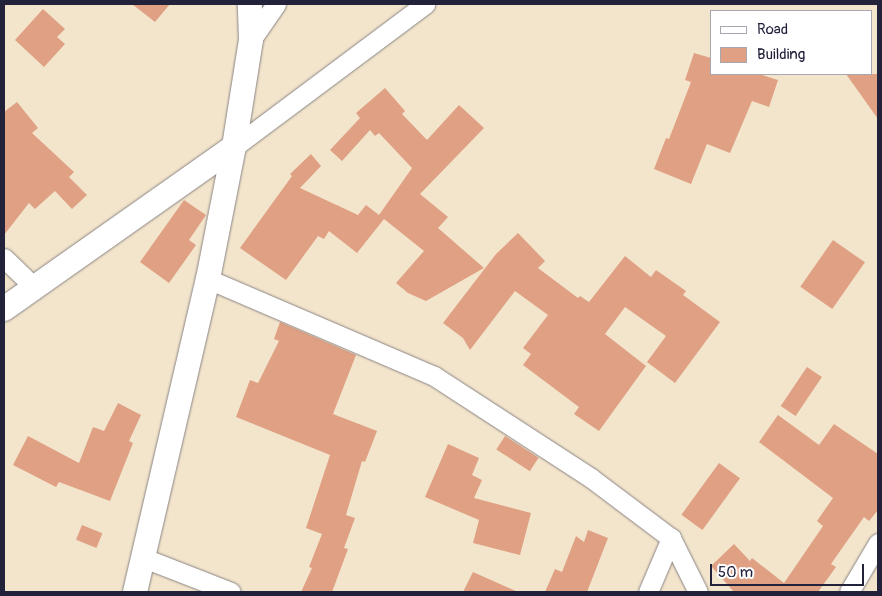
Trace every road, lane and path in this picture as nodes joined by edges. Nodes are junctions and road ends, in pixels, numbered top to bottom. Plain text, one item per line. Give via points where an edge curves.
1 (250, 4) edge
2 (276, 4) edge
3 (425, 4) edge
4 (251, 40) junction
5 (234, 148) junction
6 (4, 258) edge
7 (208, 279) junction
8 (34, 287) junction
9 (4, 309) edge
10 (671, 538) junction
11 (878, 542) edge
12 (144, 558) junction
13 (135, 592) edge
14 (231, 592) edge
15 (648, 592) edge
16 (698, 592) edge
17 (849, 592) edge

1 - 4 street
2 - 4 street
3 - 5 street
4 - 5 street
5 - 7 street
5 - 8 street
6 - 8 street
7 - 10 street via 434,376 591,478
7 - 12 street
8 - 9 street
10 - 15 street
10 - 16 street
11 - 17 street
12 - 13 street
12 - 14 street

